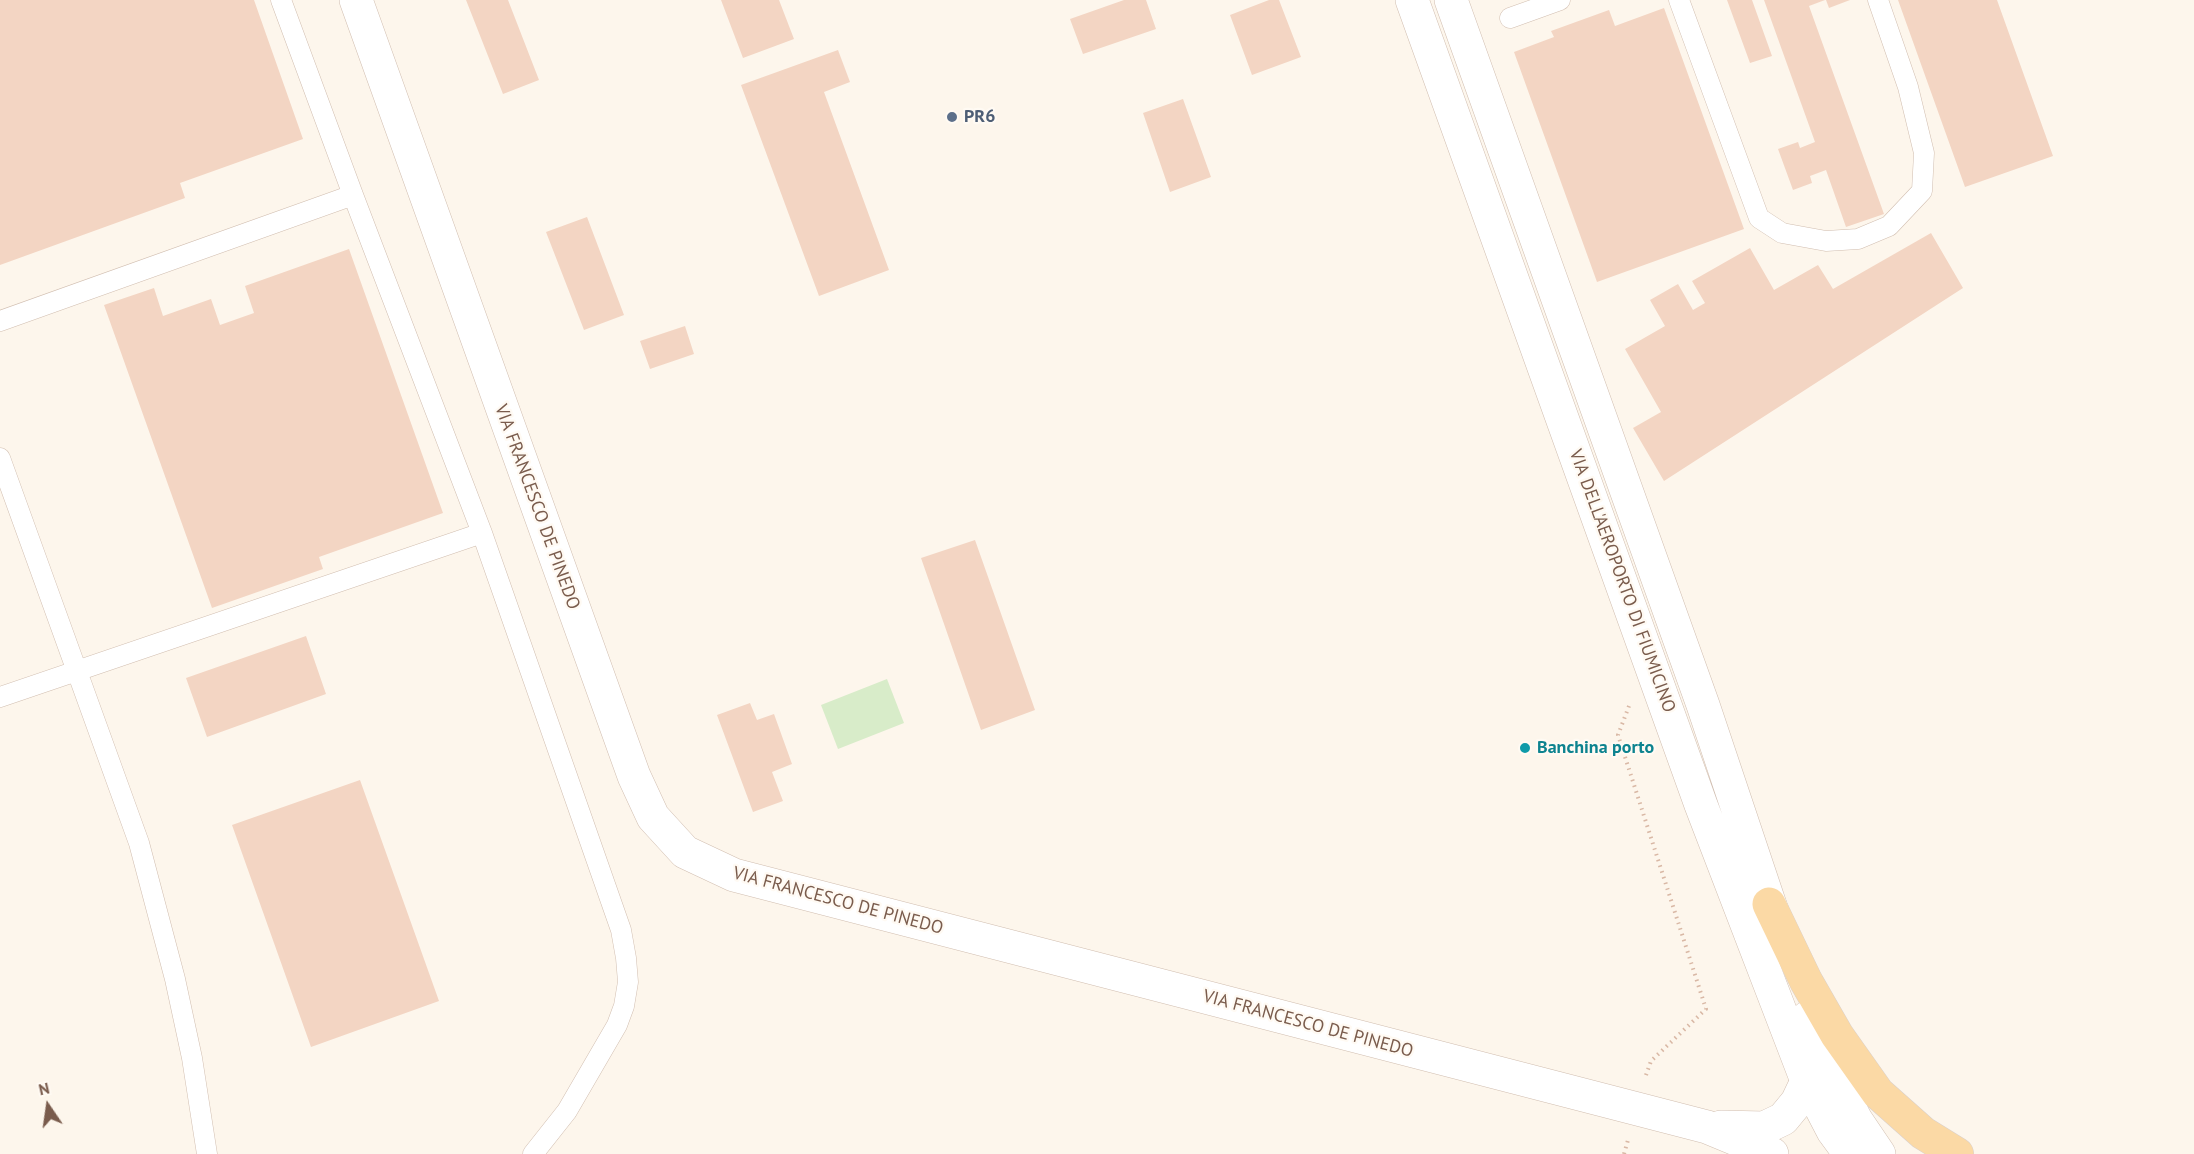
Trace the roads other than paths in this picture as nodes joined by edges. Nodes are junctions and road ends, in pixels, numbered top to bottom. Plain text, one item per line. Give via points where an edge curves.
1 (281, 0) edge
2 (356, 0) edge
3 (1412, 0) edge
4 (1451, 0) edge
5 (1560, 0) edge
6 (1679, 0) edge
7 (1878, 0) edge
8 (1510, 18) dead end
9 (353, 195) junction
10 (0, 321) edge
11 (0, 458) edge
12 (482, 533) junction
13 (77, 671) junction
14 (0, 697) edge
15 (1769, 904) junction
16 (1807, 1081) junction
17 (1707, 1127) junction
18 (207, 1154) edge
19 (533, 1154) edge
20 (1772, 1154) edge
21 (1850, 1154) edge
22 (1879, 1154) edge
23 (1956, 1154) edge

1 - 9 lane
2 - 17 street, VIA FRANCESCO DE PINEDO via 634,776 653,817 685,852 734,875
3 - 16 street, VIA DELL'AEROPORTO DI FIUMICINO via 1701,806
4 - 15 street, VIA DELL'AEROPORTO DI FIUMICINO via 1703,705
5 - 8 lane
6 - 7 lane via 1759,218 1782,233 1826,241 1858,239 1889,226 1922,191 1924,153 1908,87
9 - 10 lane
9 - 12 lane
11 - 13 lane
12 - 13 lane
12 - 19 lane via 611,900 628,982 617,1025 567,1111
13 - 14 lane
13 - 18 lane via 139,843 155,900 176,979
15 - 22 street, VIA DELL'AEROPORTO DI FIUMICINO via 1821,1054
15 - 23 main road via 1826,1017 1878,1093 1923,1133
16 - 17 street, VIA FRANCESCO DE PINEDO via 1783,1119 1764,1128
16 - 21 street, VIA DELL'AEROPORTO DI FIUMICINO
17 - 20 street, VIA FRANCESCO DE PINEDO

